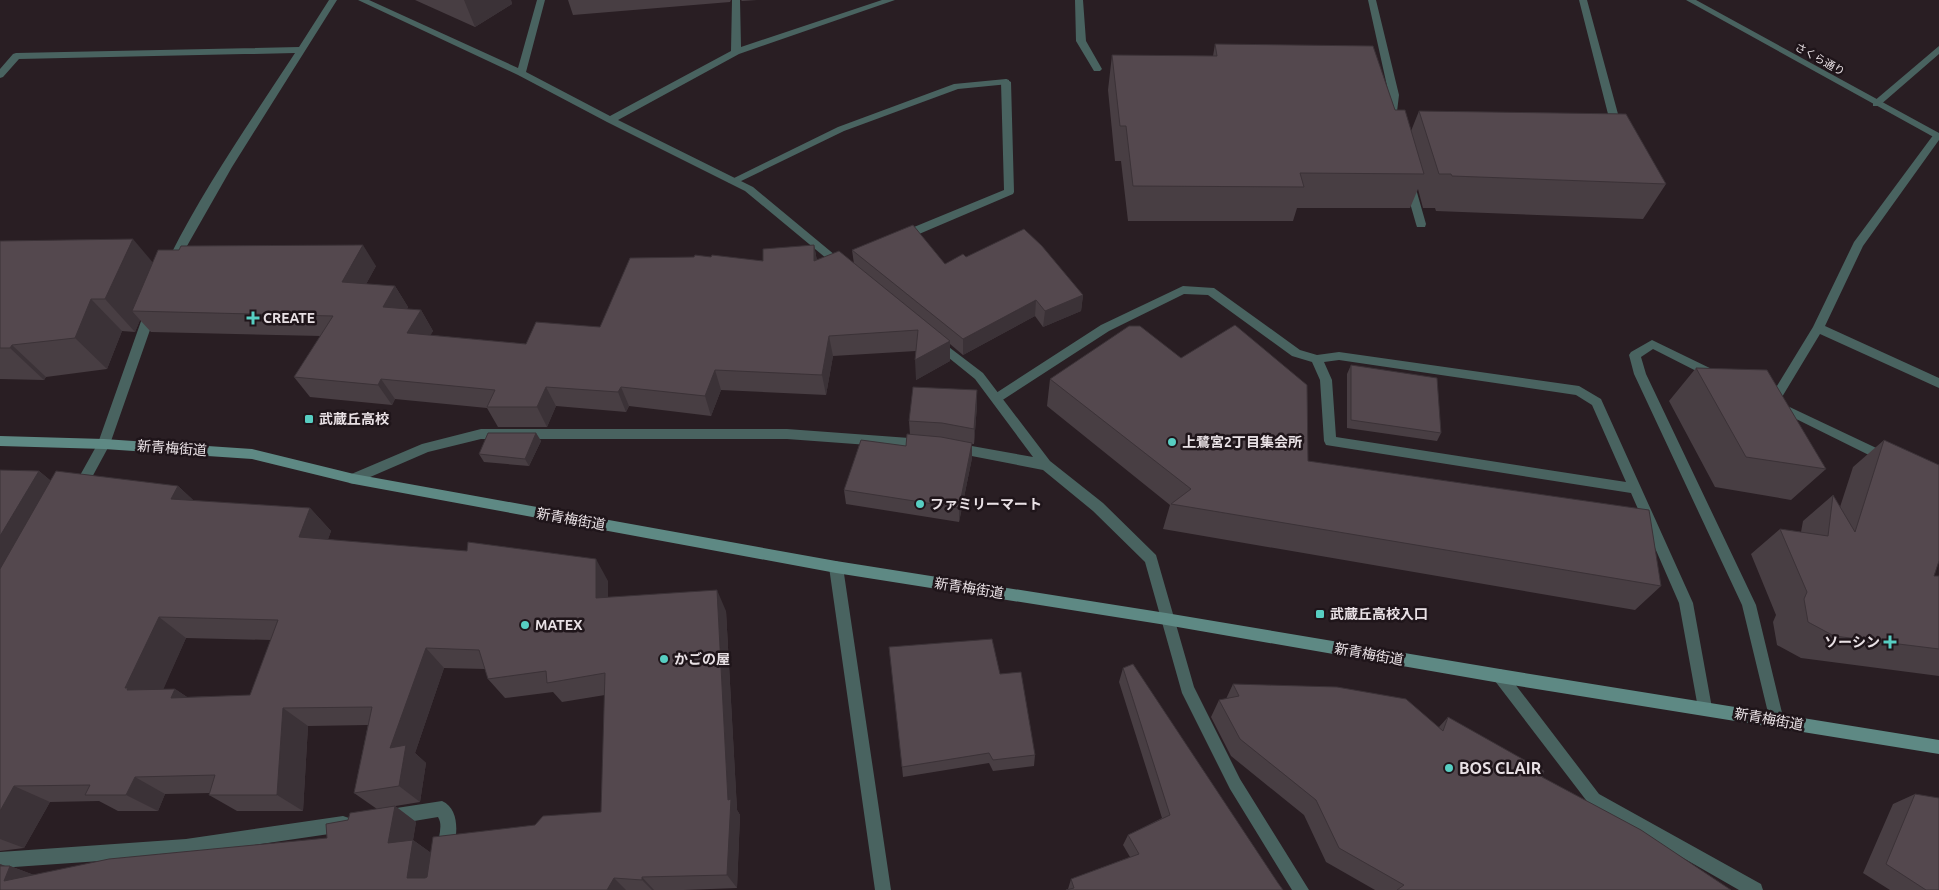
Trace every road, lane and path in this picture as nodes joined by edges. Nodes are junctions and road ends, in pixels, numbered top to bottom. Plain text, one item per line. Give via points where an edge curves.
1 (333, 0) edge
2 (362, 0) edge
3 (542, 0) edge
4 (736, 0) edge
5 (891, 0) edge
6 (1079, 0) edge
7 (1372, 0) edge
8 (1583, 0) edge
9 (1690, 0) edge
10 (1939, 49) edge
11 (302, 50) junction
12 (736, 52) junction
13 (1097, 69) dead end
14 (521, 73) junction
15 (0, 75) edge
16 (1876, 104) junction
17 (1613, 114) edge
18 (610, 120) junction
19 (1394, 129) edge
20 (1938, 136) edge
21 (1408, 176) edge
22 (733, 181) junction
23 (1422, 224) dead end
24 (893, 240) edge
25 (845, 264) edge
26 (169, 270) edge
27 (157, 297) edge
28 (1818, 328) junction
29 (924, 332) edge
30 (1317, 359) junction
31 (1729, 383) edge
32 (1939, 383) edge
33 (997, 398) junction
34 (0, 442) edge
35 (104, 444) junction
36 (1895, 463) edge
37 (1046, 465) junction
38 (354, 479) junction
39 (1637, 489) junction
40 (71, 503) edge
41 (836, 567) junction
42 (1166, 619) junction
43 (1500, 676) junction
44 (1705, 708) junction
45 (1777, 721) junction
46 (1939, 747) edge
47 (373, 819) edge
48 (354, 822) edge
49 (0, 860) edge
50 (442, 864) edge
51 (883, 890) edge
52 (1301, 890) edge
53 (1755, 890) edge

1 - 11 street
2 - 14 street
3 - 14 street
4 - 12 street
5 - 12 street
6 - 13 street via 1081,41
7 - 19 street via 1394,94 1391,119
8 - 17 street
9 - 16 street, さくら通り
10 - 16 street
11 - 15 street via 16,56
11 - 26 street via 234,153 180,244
12 - 18 street
14 - 18 street
16 - 20 street, さくら通り
18 - 22 street
20 - 28 street via 1858,245
21 - 23 street
22 - 24 street via 841,129 957,86 1006,82 1009,192
22 - 25 street via 749,189
27 - 35 street
28 - 32 street
28 - 36 street via 1768,402
29 - 33 street via 979,376
30 - 33 street via 1296,353 1210,291 1183,290 1105,328
30 - 39 street via 1339,356 1579,391 1597,402
30 - 39 street via 1326,380 1330,441
31 - 45 street via 1652,344 1635,355 1640,374 1749,605
33 - 37 street
34 - 35 main road, 新青梅街道
35 - 38 main road, 新青梅街道 via 252,454
35 - 40 street
37 - 38 street via 937,445 786,434 481,434 426,448
37 - 42 street via 1098,507 1151,559
38 - 41 main road, 新青梅街道
39 - 44 street via 1686,603
41 - 42 main road, 新青梅街道
41 - 51 street
42 - 43 main road, 新青梅街道
42 - 52 street via 1187,688 1235,784
43 - 44 main road, 新青梅街道
43 - 53 street via 1594,798
44 - 45 main road, 新青梅街道
45 - 46 main road, 新青梅街道
47 - 50 street via 442,809 450,820
48 - 49 street via 186,847

